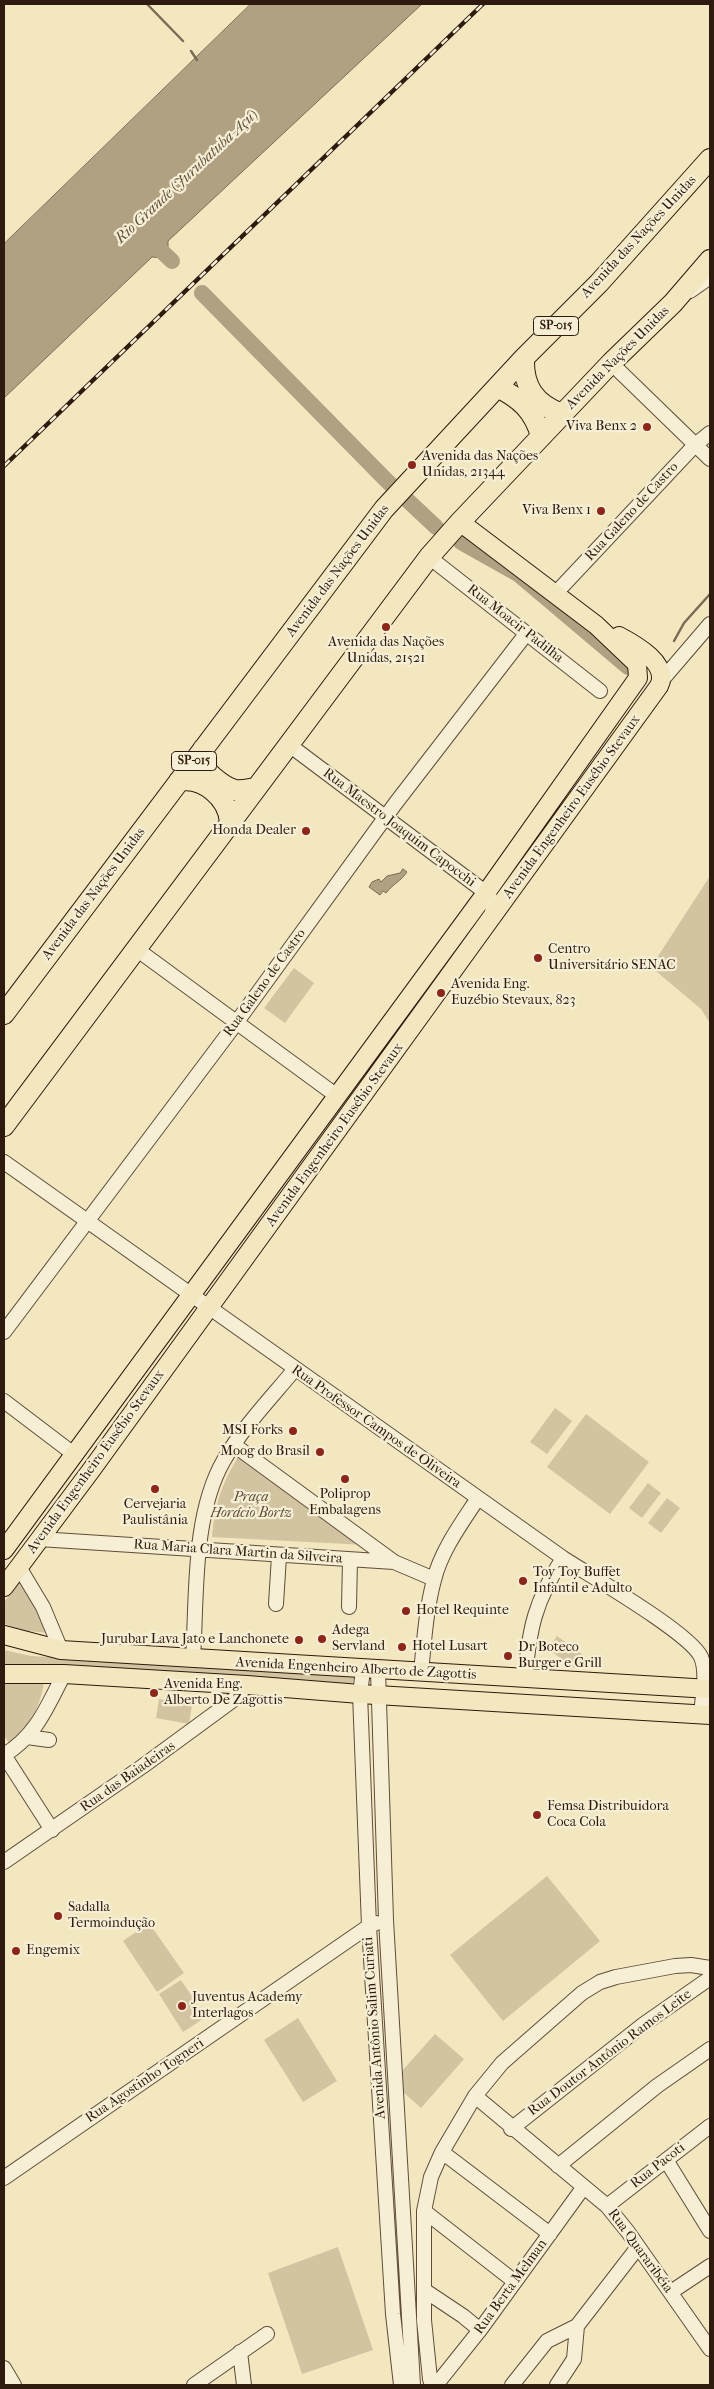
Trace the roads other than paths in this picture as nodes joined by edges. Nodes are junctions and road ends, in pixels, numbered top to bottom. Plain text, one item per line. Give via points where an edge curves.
1 (710, 159) edge
2 (710, 260) edge
3 (710, 277) edge
4 (673, 303) junction
5 (524, 358) junction
6 (611, 363) junction
7 (497, 387) junction
8 (562, 414) junction
9 (710, 433) edge
10 (541, 436) junction
11 (695, 445) junction
12 (710, 459) edge
13 (456, 526) junction
14 (433, 553) junction
15 (556, 594) junction
16 (710, 624) edge
17 (596, 625) junction
18 (526, 634) junction
19 (638, 676) junction
20 (659, 677) junction
21 (600, 691) dead end
22 (288, 744) junction
23 (203, 749) junction
24 (179, 781) junction
25 (256, 788) junction
26 (385, 818) junction
27 (230, 822) junction
28 (486, 893) junction
29 (491, 920) junction
30 (135, 948) junction
31 (4, 1014) edge
32 (236, 1022) junction
33 (337, 1096) junction
34 (4, 1126) edge
35 (4, 1162) edge
36 (246, 1220) junction
37 (86, 1222) junction
38 (249, 1254) junction
39 (190, 1296) junction
40 (209, 1308) junction
41 (4, 1332) edge
42 (294, 1369) junction
43 (4, 1401) edge
44 (234, 1445) junction
45 (75, 1455) junction
46 (83, 1482) junction
47 (478, 1498) junction
48 (39, 1539) junction
49 (200, 1549) junction
50 (4, 1550) edge
51 (279, 1556) junction
52 (563, 1558) junction
53 (350, 1560) junction
54 (394, 1562) junction
55 (19, 1567) junction
56 (434, 1579) junction
57 (4, 1587) edge
58 (276, 1604) dead end
59 (349, 1608) dead end
60 (4, 1635) edge
61 (60, 1650) junction
62 (193, 1659) junction
63 (370, 1670) junction
64 (421, 1673) junction
65 (4, 1674) edge
66 (64, 1674) junction
67 (525, 1679) junction
68 (247, 1685) junction
69 (706, 1688) edge
70 (369, 1695) junction
71 (706, 1715) edge
72 (362, 1734) junction
73 (379, 1736) junction
74 (27, 1737) junction
75 (49, 1740) dead end
76 (4, 1755) edge
77 (52, 1830) junction
78 (4, 1862) edge
79 (384, 1872) junction
80 (367, 1875) junction
81 (386, 1920) junction
82 (369, 1926) junction
83 (710, 1968) edge
84 (710, 1978) edge
85 (390, 1992) junction
86 (373, 1994) junction
87 (710, 2049) edge
88 (474, 2096) junction
89 (710, 2126) edge
90 (511, 2129) junction
91 (442, 2152) junction
92 (666, 2160) junction
93 (558, 2166) junction
94 (4, 2178) edge
95 (583, 2188) junction
96 (607, 2206) junction
97 (424, 2211) junction
98 (710, 2231) edge
99 (550, 2234) junction
100 (638, 2247) junction
101 (710, 2266) edge
102 (514, 2281) junction
103 (424, 2290) junction
104 (671, 2292) junction
105 (577, 2326) junction
106 (480, 2330) junction
107 (267, 2334) dead end
108 (710, 2349) edge
109 (240, 2352) junction
110 (4, 2368) edge
111 (14, 2385) edge
112 (194, 2385) edge
113 (244, 2385) edge
114 (401, 2385) edge
115 (413, 2385) edge
116 (432, 2385) edge
117 (436, 2385) edge
118 (512, 2385) edge
119 (557, 2385) edge

1 - 5 highway, Avenida das Nações Unidas / SP-015 via 599,283
2 - 4 highway
3 - 4 street
4 - 6 highway, Avenida Nações Unidas
5 - 7 highway, Avenida das Nações Unidas / SP-015
5 - 8 highway via 523,372 530,392
6 - 8 highway, Avenida Nações Unidas
6 - 11 street
7 - 10 highway via 510,393 532,412
7 - 23 highway, Avenida das Nações Unidas / SP-015 via 384,508
8 - 10 highway, Avenida Nações Unidas
9 - 11 street, Rua Galeno de Castro
10 - 13 highway, Avenida Nações Unidas
11 - 12 street
11 - 15 street, Rua Galeno de Castro
13 - 14 highway
13 - 15 main road
14 - 18 street, Rua Moacir Padilha
14 - 22 highway
15 - 17 main road
16 - 20 street, Avenida Engenheiro Eusébio Stevaux via 684,656
17 - 19 main road via 637,664
17 - 20 main road via 622,638
18 - 21 street, Rua Moacir Padilha
18 - 26 street, Rua Galeno de Castro
19 - 20 street, Avenida Engenheiro Eusébio Stevaux
19 - 20 street via 648,686
19 - 28 main road, Avenida Engenheiro Eusébio Stevaux
20 - 29 main road, Avenida Engenheiro Eusébio Stevaux
22 - 25 highway
22 - 26 street, Rua Maestro Joaquim Capocchi
23 - 24 highway, Avenida das Nações Unidas / SP-015
23 - 25 highway via 199,758 202,766 228,788
24 - 27 highway via 195,780 209,789 227,805
24 - 31 highway, Avenida das Nações Unidas / SP-015
25 - 27 highway
26 - 28 street, Rua Maestro Joaquim Capocchi
26 - 32 street, Rua Galeno de Castro
27 - 30 highway
28 - 29 street, Rua Maestro Joaquim Capocchi via 493,904
28 - 33 main road, Avenida Engenheiro Eusébio Stevaux
29 - 38 main road, Avenida Engenheiro Eusébio Stevaux
30 - 32 street
30 - 34 highway
32 - 33 street
32 - 37 street, Rua Galeno de Castro
33 - 36 main road, Avenida Engenheiro Eusébio Stevaux
35 - 37 street, Rua Professor Campos de Oliveira
36 - 38 main road via 241,1233
36 - 39 main road, Avenida Engenheiro Eusébio Stevaux
37 - 39 street, Rua Professor Campos de Oliveira
37 - 41 street, Rua Galeno de Castro
38 - 40 main road, Avenida Engenheiro Eusébio Stevaux
39 - 40 street, Rua Professor Campos de Oliveira
39 - 45 main road, Avenida Engenheiro Eusébio Stevaux
40 - 42 street, Rua Professor Campos de Oliveira
40 - 46 main road, Avenida Engenheiro Eusébio Stevaux
42 - 44 street
42 - 47 street, Rua Professor Campos de Oliveira
43 - 45 street
44 - 49 street via 213,1484
44 - 54 street
45 - 46 main road via 81,1464
45 - 50 main road, Avenida Engenheiro Eusébio Stevaux
46 - 48 main road, Avenida Engenheiro Eusébio Stevaux
47 - 52 street, Rua Professor Campos de Oliveira
47 - 56 street via 456,1532
48 - 49 street, Rua Maria Clara Martin da Silveira
48 - 55 main road, Avenida Engenheiro Eusébio Stevaux
49 - 51 street, Rua Maria Clara Martin da Silveira
49 - 62 street
51 - 53 street, Rua Maria Clara Martin da Silveira
51 - 58 street
52 - 67 street via 538,1603 528,1639
52 - 69 street, Rua Professor Campos de Oliveira via 644,1610 694,1647 700,1657
53 - 54 street, Rua Maria Clara Martin da Silveira
53 - 59 street
54 - 56 street, Rua Maria Clara Martin da Silveira
55 - 57 main road, Avenida Engenheiro Eusébio Stevaux
55 - 61 street via 43,1608
56 - 64 street
60 - 61 main road, Avenida Engenheiro Alberto de Zagottis
61 - 62 main road, Avenida Engenheiro Alberto de Zagottis
62 - 63 main road, Avenida Engenheiro Alberto de Zagottis
63 - 64 main road, Avenida Engenheiro Alberto de Zagottis
63 - 70 street, Avenida Antônio Salim Curiati
64 - 67 main road, Avenida Engenheiro Alberto de Zagottis
65 - 66 main road, Avenida Engenheiro Alberto de Zagottis
66 - 68 main road, Avenida Engenheiro Alberto de Zagottis
66 - 74 street
67 - 69 main road, Avenida Engenheiro Alberto de Zagottis
68 - 70 main road, Avenida Engenheiro Alberto de Zagottis
68 - 77 street, Rua das Baiadeiras via 233,1700
69 - 71 street, Rua Professor Campos de Oliveira
70 - 71 main road, Avenida Engenheiro Alberto de Zagottis
70 - 72 street, Avenida Antônio Salim Curiati
70 - 73 street, Avenida Antônio Salim Curiati
72 - 73 street via 365,1730 374,1729
72 - 80 street, Avenida Antônio Salim Curiati
73 - 79 street, Avenida Antônio Salim Curiati
74 - 75 street
74 - 76 street
76 - 77 street
77 - 78 street, Rua das Baiadeiras
79 - 80 street
79 - 81 street, Avenida Antônio Salim Curiati
80 - 82 street, Avenida Antônio Salim Curiati
81 - 82 street, Rua Agostinho Togneri
81 - 85 street, Avenida Antônio Salim Curiati
82 - 86 street, Avenida Antônio Salim Curiati
82 - 94 street, Rua Agostinho Togneri
83 - 88 street via 675,1966 600,1982 582,1993 502,2064
84 - 90 street, Rua Doutor Antônio Ramos Leite via 644,2024
85 - 86 street
85 - 115 street, Avenida Antônio Salim Curiati
86 - 114 street, Avenida Antônio Salim Curiati via 393,2314
87 - 93 street via 657,2086
88 - 90 street, Rua Quararibéia
88 - 91 street
89 - 92 street, Rua Pacoti
90 - 93 street, Rua Quararibéia
91 - 97 street via 431,2178
91 - 99 street
92 - 96 street, Rua Pacoti
92 - 98 street
93 - 95 street, Rua Quararibéia
95 - 96 street, Rua Quararibéia
95 - 99 street, Rua Berta Melman
96 - 100 street, Rua Quararibéia
97 - 102 street
97 - 103 street
99 - 102 street, Rua Berta Melman
100 - 104 street, Rua Quararibéia
100 - 105 street
101 - 104 street
102 - 106 street, Rua Berta Melman
103 - 106 street
103 - 116 street
104 - 108 street, Rua Quararibéia
105 - 118 street via 547,2341
105 - 119 street via 574,2359
106 - 117 street, Rua Berta Melman
107 - 109 street
109 - 112 street
109 - 113 street
110 - 111 street

